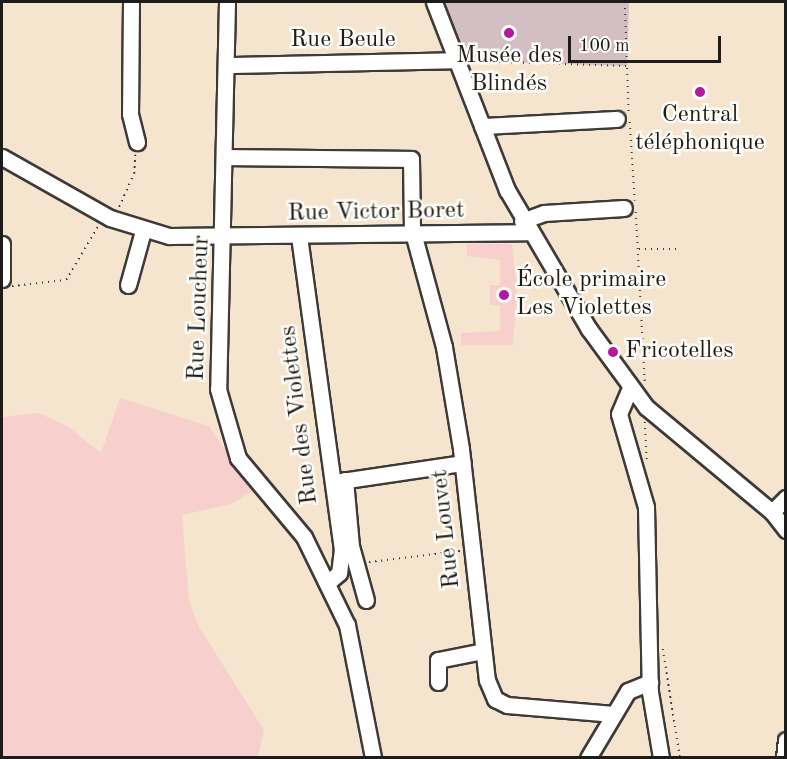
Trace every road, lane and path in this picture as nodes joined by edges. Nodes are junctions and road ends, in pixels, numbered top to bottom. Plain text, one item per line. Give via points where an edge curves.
1 (131, 2) edge
2 (227, 2) edge
3 (434, 2) edge
4 (625, 2) edge
5 (458, 60) junction
6 (228, 64) junction
7 (627, 66) junction
8 (617, 118) dead end
9 (482, 126) junction
10 (137, 142) joint
11 (2, 157) edge
12 (227, 157) junction
13 (624, 208) dead end
14 (110, 218) junction
15 (525, 226) junction
16 (143, 231) junction
17 (413, 236) junction
18 (225, 237) junction
19 (299, 237) junction
20 (2, 244) edge
21 (639, 249) junction
22 (677, 249) dead end
23 (2, 279) edge
24 (128, 285) dead end
25 (2, 286) edge
26 (630, 388) junction
27 (646, 407) junction
28 (463, 463) junction
29 (648, 475) dead end
30 (339, 481) junction
31 (786, 498) edge
32 (772, 512) junction
33 (786, 530) edge
34 (472, 549) junction
35 (374, 561) dead end
36 (327, 583) junction
37 (366, 600) dead end
38 (662, 641) dead end
39 (483, 651) junction
40 (438, 682) dead end
41 (650, 682) junction
42 (614, 714) junction
43 (786, 740) edge
44 (373, 758) edge
45 (588, 758) edge
46 (661, 758) edge
47 (680, 758) edge
48 (784, 758) edge

1 - 10 street via 130,114
2 - 6 street, Rue Loucheur
3 - 5 street
4 - 7 path
5 - 6 street, Rue Beule
5 - 7 path
5 - 9 street
6 - 12 street, Rue Loucheur
7 - 21 path
8 - 9 street
9 - 15 street
10 - 14 path via 131,181
11 - 14 street, Rue Victor Boret
12 - 17 street, Rue Louvet via 404,155 411,159 413,170
12 - 18 street, Rue Loucheur
13 - 15 street, Rue Victor Boret via 544,213
14 - 16 street, Rue Victor Boret
14 - 25 path via 95,228 66,280
15 - 17 street, Rue Victor Boret
15 - 26 street
16 - 18 street, Rue Victor Boret
16 - 24 street
17 - 19 street, Rue Victor Boret
17 - 28 street, Rue Louvet via 444,348
18 - 19 street, Rue Victor Boret
18 - 36 street, Rue Loucheur via 216,360 224,418 238,458 304,537
19 - 30 street, Rue des Violettes
20 - 23 street
21 - 22 path
21 - 27 path
26 - 27 street
26 - 41 street via 619,414 646,507
27 - 29 path
27 - 32 street
28 - 30 street
28 - 34 street, Rue Louvet
30 - 36 street, Rue des Violettes via 341,563
30 - 37 street
31 - 32 street
32 - 33 street
34 - 35 path
34 - 39 street, Rue Louvet
36 - 44 street, Rue Loucheur via 347,625
38 - 47 path
39 - 40 street via 438,660
39 - 42 street, Rue Louvet via 495,699 507,705
41 - 42 street via 628,691
41 - 46 street
42 - 45 street
43 - 48 street

